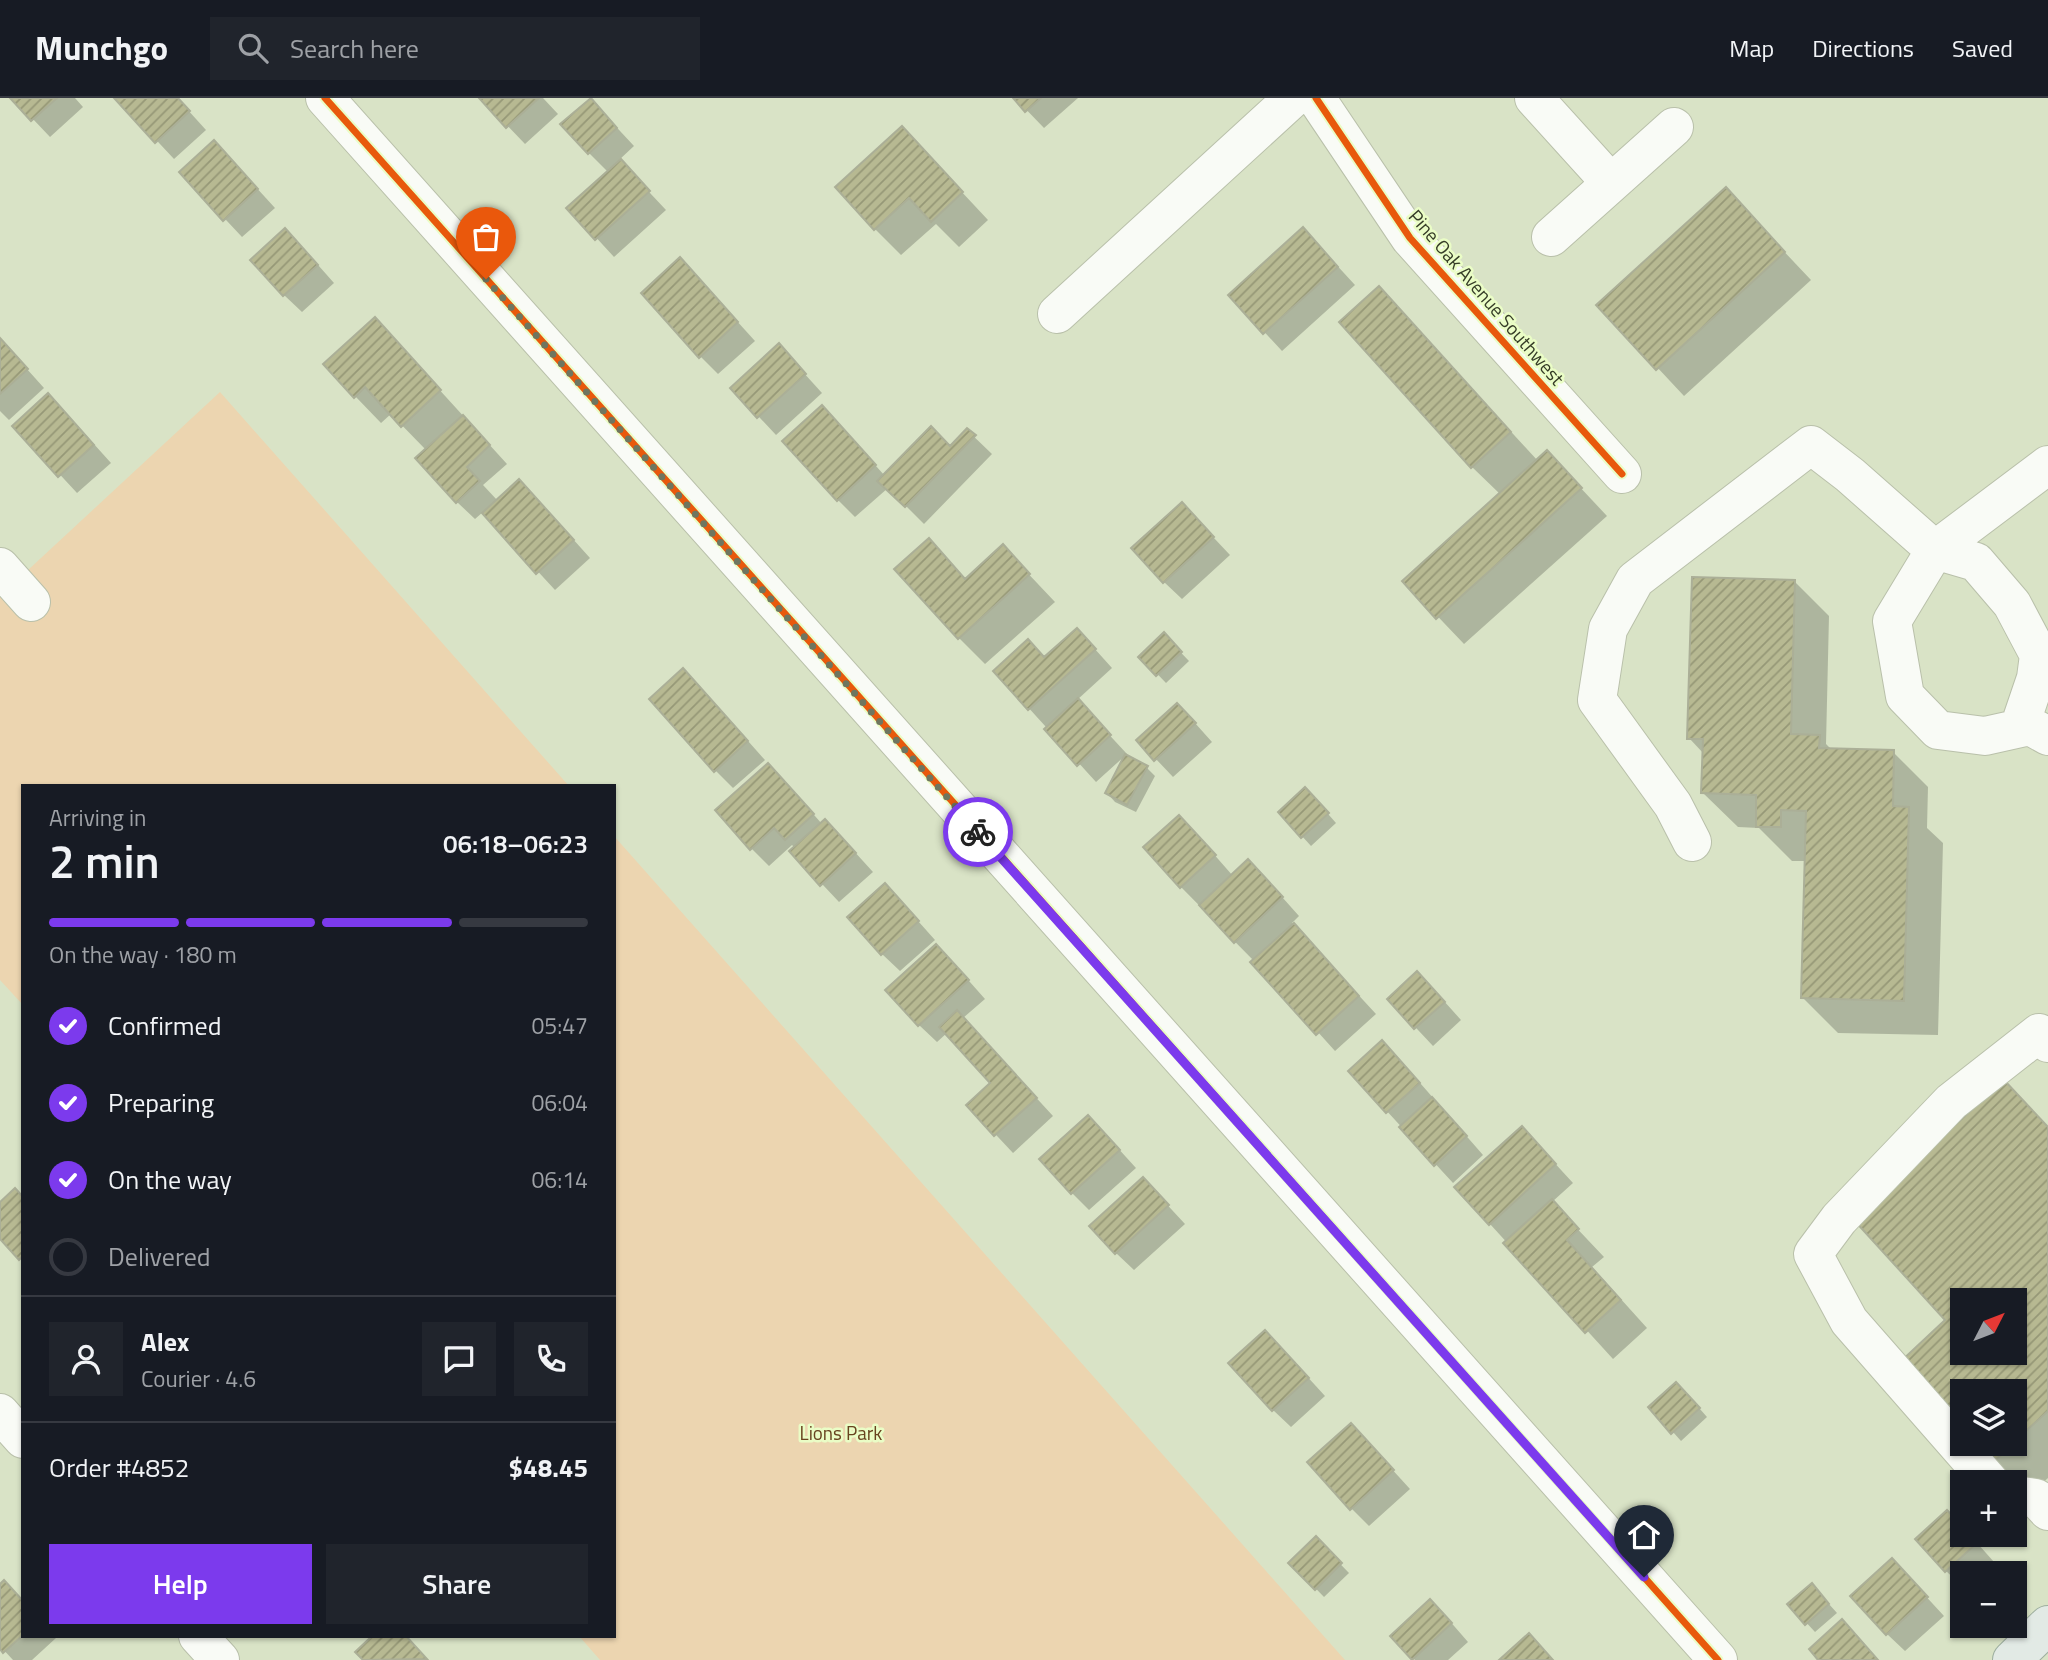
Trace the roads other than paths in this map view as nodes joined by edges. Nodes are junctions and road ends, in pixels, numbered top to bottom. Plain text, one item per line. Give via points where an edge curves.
1 (325, 98) edge
2 (1293, 98) edge
3 (1315, 98) edge
4 (1534, 98) edge
5 (1674, 127) dead end
6 (1612, 183) junction
7 (1551, 237) dead end
8 (1057, 314) dead end
9 (2048, 465) edge
10 (1622, 474) dead end
11 (1935, 550) junction
12 (0, 567) edge
13 (31, 602) dead end
14 (2043, 654) edge
15 (2034, 732) edge
16 (1692, 842) dead end
17 (2048, 1043) edge
18 (0, 1413) edge
19 (21, 1437) edge
20 (1979, 1470) edge
21 (2048, 1625) edge
22 (200, 1638) edge
23 (220, 1660) edge
24 (1718, 1660) edge
25 (2012, 1660) edge

1 - 24 street
2 - 8 street
3 - 10 street, Pine Oak Avenue Southwest via 1410,238
4 - 6 street
5 - 6 street
6 - 7 street
9 - 11 street
11 - 14 street via 1976,562 2012,604
11 - 15 street via 1892,621 1905,696 1938,730 1985,736
11 - 16 street via 1811,445 1635,580 1608,629 1597,700 1672,805
12 - 13 street
14 - 15 street via 2036,678
17 - 20 street via 2039,1033 1951,1102 1839,1219 1813,1254 1849,1321
18 - 19 street
21 - 25 main road
22 - 23 street

